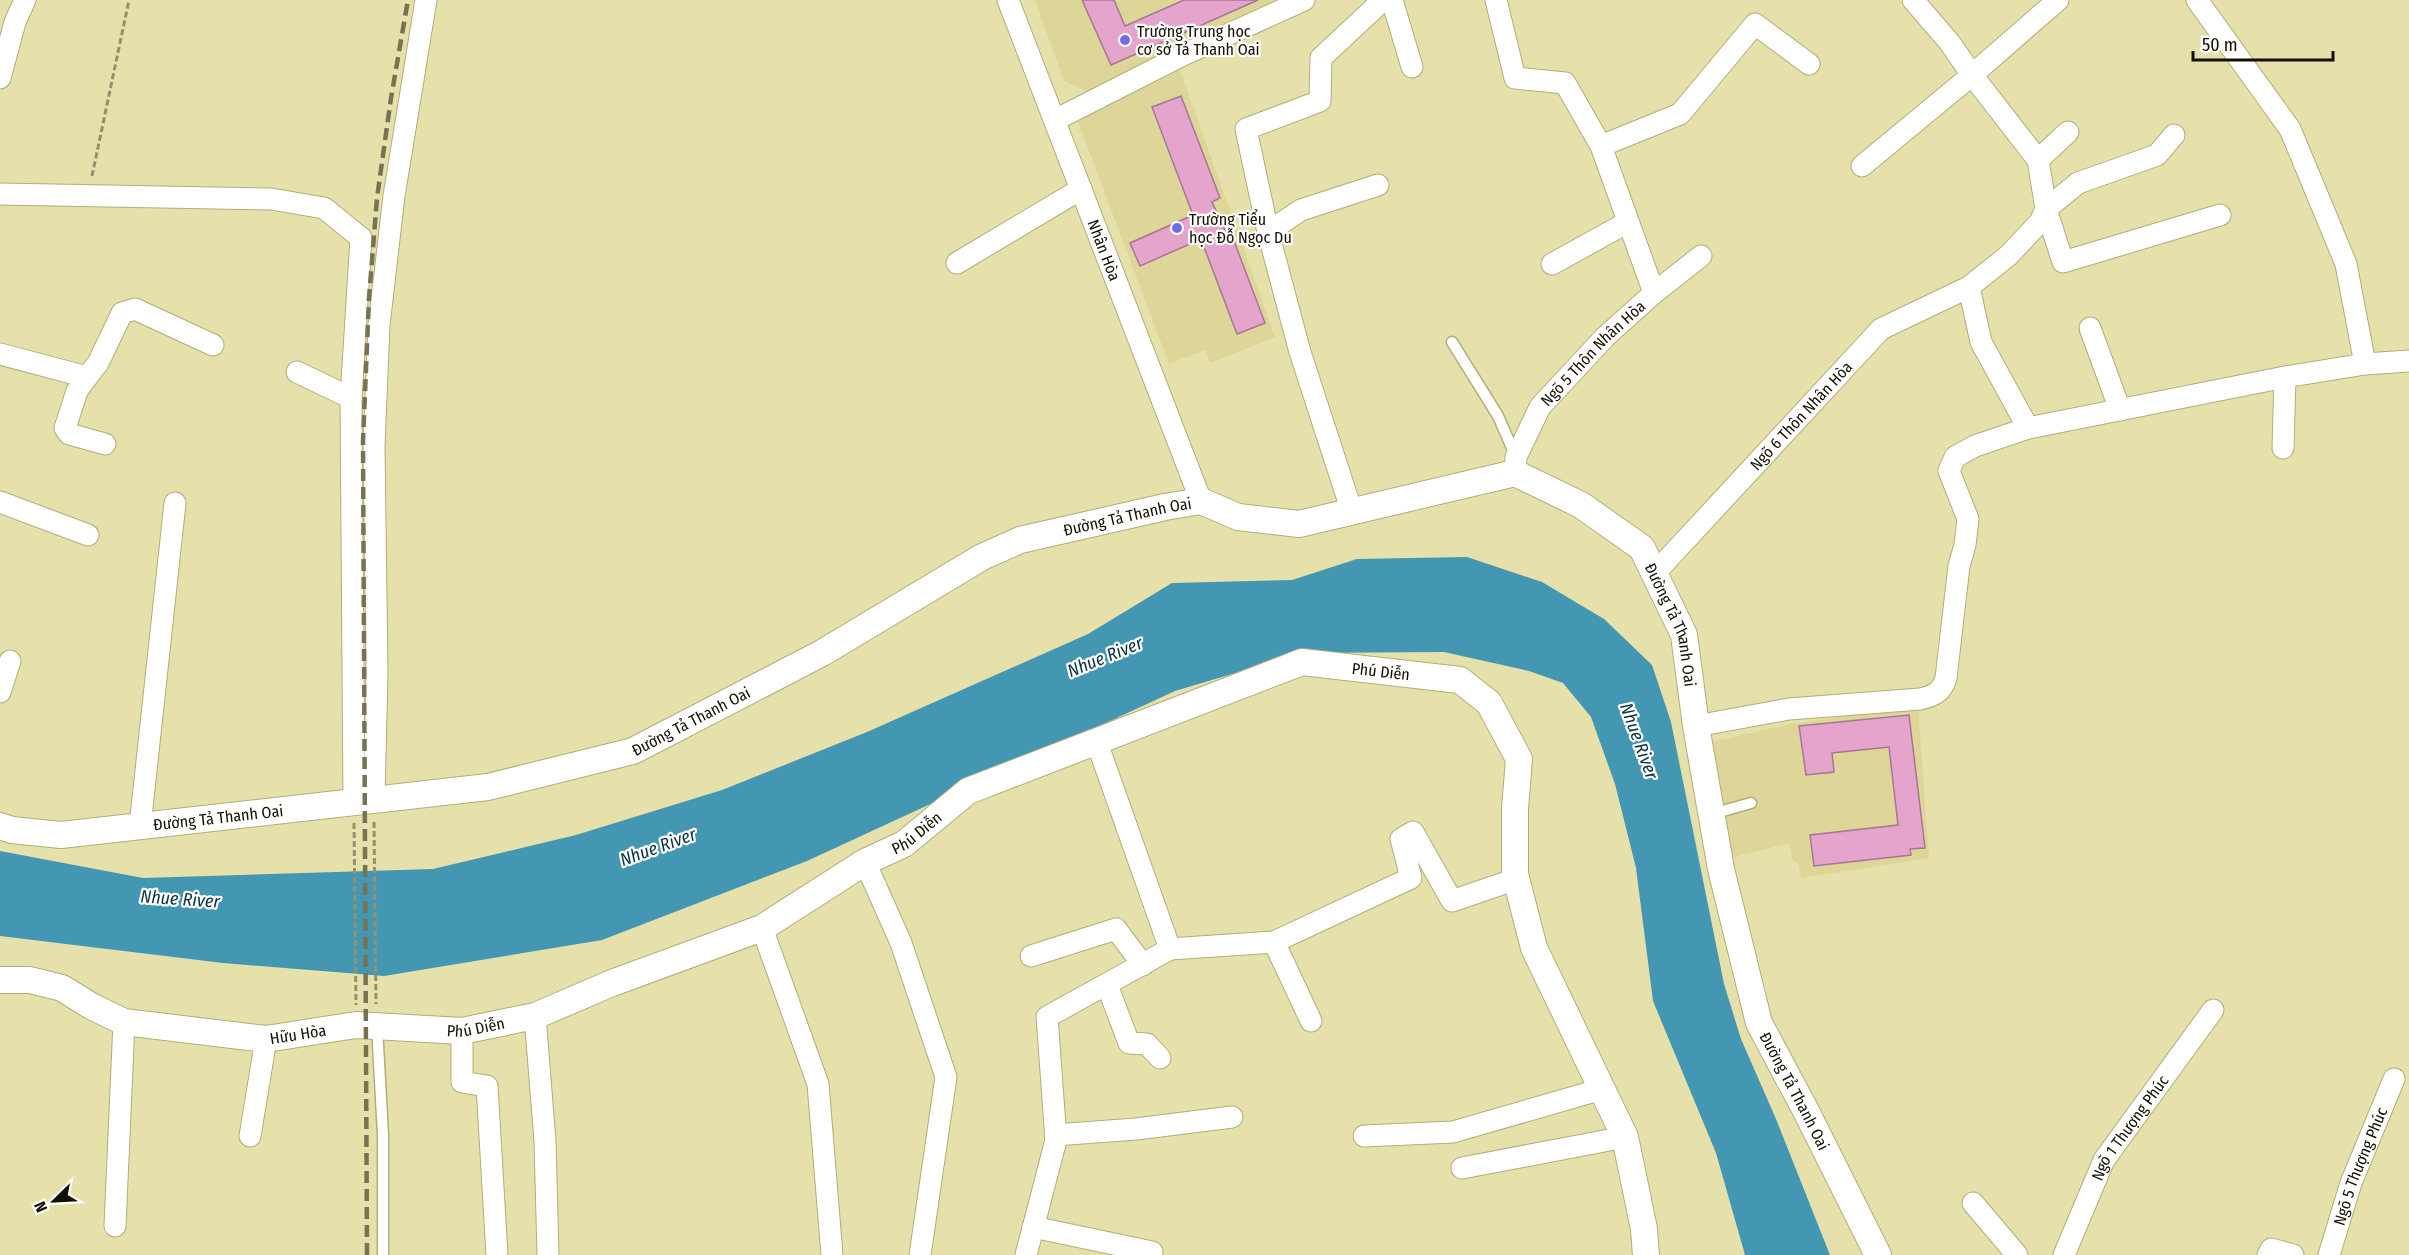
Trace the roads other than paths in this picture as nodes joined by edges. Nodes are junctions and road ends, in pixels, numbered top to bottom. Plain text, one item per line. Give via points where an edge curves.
1 (25, 0) edge
2 (426, 0) edge
3 (1008, 0) edge
4 (1304, 0) edge
5 (1383, 0) edge
6 (1392, 0) edge
7 (1496, 0) edge
8 (1913, 0) edge
9 (2058, 0) edge
10 (2197, 0) edge
11 (1809, 64) dead end
12 (1413, 67) dead end
13 (1972, 75) junction
14 (0, 78) edge
15 (1055, 120) junction
16 (2068, 132) dead end
17 (2174, 135) dead end
18 (1601, 146) junction
19 (2038, 160) junction
20 (1862, 166) dead end
21 (1378, 185) dead end
22 (1082, 189) junction
23 (0, 194) edge
24 (2046, 208) junction
25 (2220, 215) dead end
26 (1628, 222) junction
27 (1268, 232) junction
28 (1701, 256) dead end
29 (957, 263) dead end
30 (1552, 264) dead end
31 (1969, 287) junction
32 (1654, 293) junction
33 (2090, 328) dead end
34 (1452, 342) dead end
35 (213, 345) dead end
36 (0, 354) edge
37 (2409, 361) edge
38 (2365, 364) junction
39 (297, 372) dead end
40 (87, 377) junction
41 (2285, 377) junction
42 (351, 398) junction
43 (2120, 410) junction
44 (2028, 428) junction
45 (105, 444) dead end
46 (2283, 448) dead end
47 (1515, 465) junction
48 (1201, 501) junction
49 (0, 502) edge
50 (175, 503) dead end
51 (1352, 512) junction
52 (88, 535) dead end
53 (1654, 574) junction
54 (10, 661) dead end
55 (0, 692) edge
56 (1696, 726) junction
57 (1096, 740) junction
58 (1751, 803) dead end
59 (364, 811) junction
60 (1712, 814) junction
61 (0, 826) edge
62 (140, 826) junction
63 (865, 862) junction
64 (1516, 879) junction
65 (762, 928) junction
66 (1274, 942) junction
67 (1170, 949) junction
68 (1031, 956) dead end
69 (1143, 965) junction
70 (0, 980) edge
71 (1107, 984) junction
72 (2213, 1010) dead end
73 (535, 1016) junction
74 (376, 1017) junction
75 (1311, 1021) dead end
76 (124, 1022) junction
77 (462, 1030) junction
78 (266, 1040) junction
79 (1160, 1058) dead end
80 (2394, 1079) dead end
81 (1602, 1089) junction
82 (1232, 1117) dead end
83 (1055, 1135) junction
84 (250, 1136) dead end
85 (1364, 1136) dead end
86 (1625, 1137) junction
87 (1462, 1168) dead end
88 (1972, 1203) dead end
89 (115, 1226) dead end
90 (1033, 1227) junction
91 (1152, 1252) dead end
92 (383, 1255) edge
93 (497, 1255) edge
94 (548, 1255) edge
95 (832, 1255) edge
96 (920, 1255) edge
97 (1026, 1255) edge
98 (1646, 1255) edge
99 (1878, 1255) edge
100 (2017, 1255) edge
101 (2064, 1255) edge
102 (2268, 1255) edge
103 (2293, 1255) edge
104 (2329, 1255) edge

1 - 14 street
2 - 59 street via 394,196 379,325 374,446 377,672
3 - 15 street, Nhân Hòa
4 - 15 street
5 - 27 street via 1321,58 1320,101 1246,129
6 - 12 street
7 - 18 street via 1515,78 1565,83
8 - 13 street
9 - 13 street
10 - 38 street via 2290,129 2346,264
11 - 18 street via 1755,24 1680,114
13 - 19 street
13 - 20 street
15 - 22 street, Nhân Hòa
16 - 19 street
17 - 24 street, Ngõ 6 Thôn Nhân Hòa via 2157,155 2078,183
18 - 26 street
19 - 24 street
21 - 27 street via 1301,210
22 - 29 street
22 - 48 street, Nhân Hòa
23 - 42 street via 272,199 324,208 360,238
24 - 25 street via 2063,262
24 - 31 street, Ngõ 6 Thôn Nhân Hòa via 2040,222 2009,255
26 - 30 street
26 - 32 street
27 - 51 street via 1300,352
28 - 32 street, Ngõ 5 Thôn Nhân Hòa
31 - 44 street via 1982,342
31 - 53 street, Ngõ 6 Thôn Nhân Hòa via 1881,329
32 - 47 street, Ngõ 5 Thôn Nhân Hòa via 1605,337 1540,406
33 - 43 street
34 - 47 lane via 1498,416
35 - 40 street via 128,309 122,313
36 - 40 street
37 - 38 street
38 - 41 street
39 - 42 street
40 - 45 street via 77,391 65,428 69,434
41 - 43 street
41 - 46 street
42 - 59 street
43 - 44 street
44 - 56 street via 1975,446 1955,457 1950,466 1968,519 1946,678 1938,692 1920,699 1789,709
47 - 51 street, Đường Tả Thanh Oai
47 - 53 street, Đường Tả Thanh Oai via 1642,548
48 - 51 street, Đường Tả Thanh Oai via 1238,517 1299,524
48 - 59 street, Đường Tả Thanh Oai via 1020,540 982,557 822,653 633,751 488,787
49 - 52 street
50 - 62 street
53 - 56 street, Đường Tả Thanh Oai via 1684,635
54 - 55 street
56 - 60 street, Đường Tả Thanh Oai
57 - 63 street, Phú Diễn via 968,791 904,844
57 - 64 street, Phú Diễn via 1302,662 1460,680 1489,703 1519,759
57 - 67 street
58 - 60 lane
59 - 62 street, Đường Tả Thanh Oai
60 - 99 street, Đường Tả Thanh Oai via 1721,869 1759,1023
61 - 62 street, Đường Tả Thanh Oai via 61,835
63 - 65 street, Phú Diễn
63 - 96 street via 901,944 946,1077
64 - 66 street via 1452,901 1413,832 1401,839 1411,878
64 - 81 street via 1534,948
65 - 73 street, Phú Diễn
65 - 95 street via 818,1084
66 - 67 street
66 - 75 street
67 - 69 street
68 - 69 street via 1116,929
69 - 71 street
70 - 76 street, Hữu Hòa via 30,980 63,988
71 - 79 street via 1130,1043 1148,1044
71 - 83 street via 1047,1017
72 - 101 street, Ngõ 1 Thượng Phúc via 2104,1160
73 - 77 street, Phú Diễn
73 - 94 street via 545,1141
74 - 77 street, Phú Diễn
74 - 78 street, Hữu Hòa via 356,1025
74 - 92 lane
76 - 78 street, Hữu Hòa
76 - 89 street
77 - 93 street via 462,1082 487,1086
78 - 84 street
80 - 104 street, Ngõ 5 Thượng Phúc via 2351,1183
81 - 85 street via 1453,1132
81 - 86 street
82 - 83 street via 1136,1130
83 - 90 street
86 - 87 street
86 - 98 street
88 - 100 street
90 - 91 street
90 - 97 street
102 - 103 street via 2275,1248

